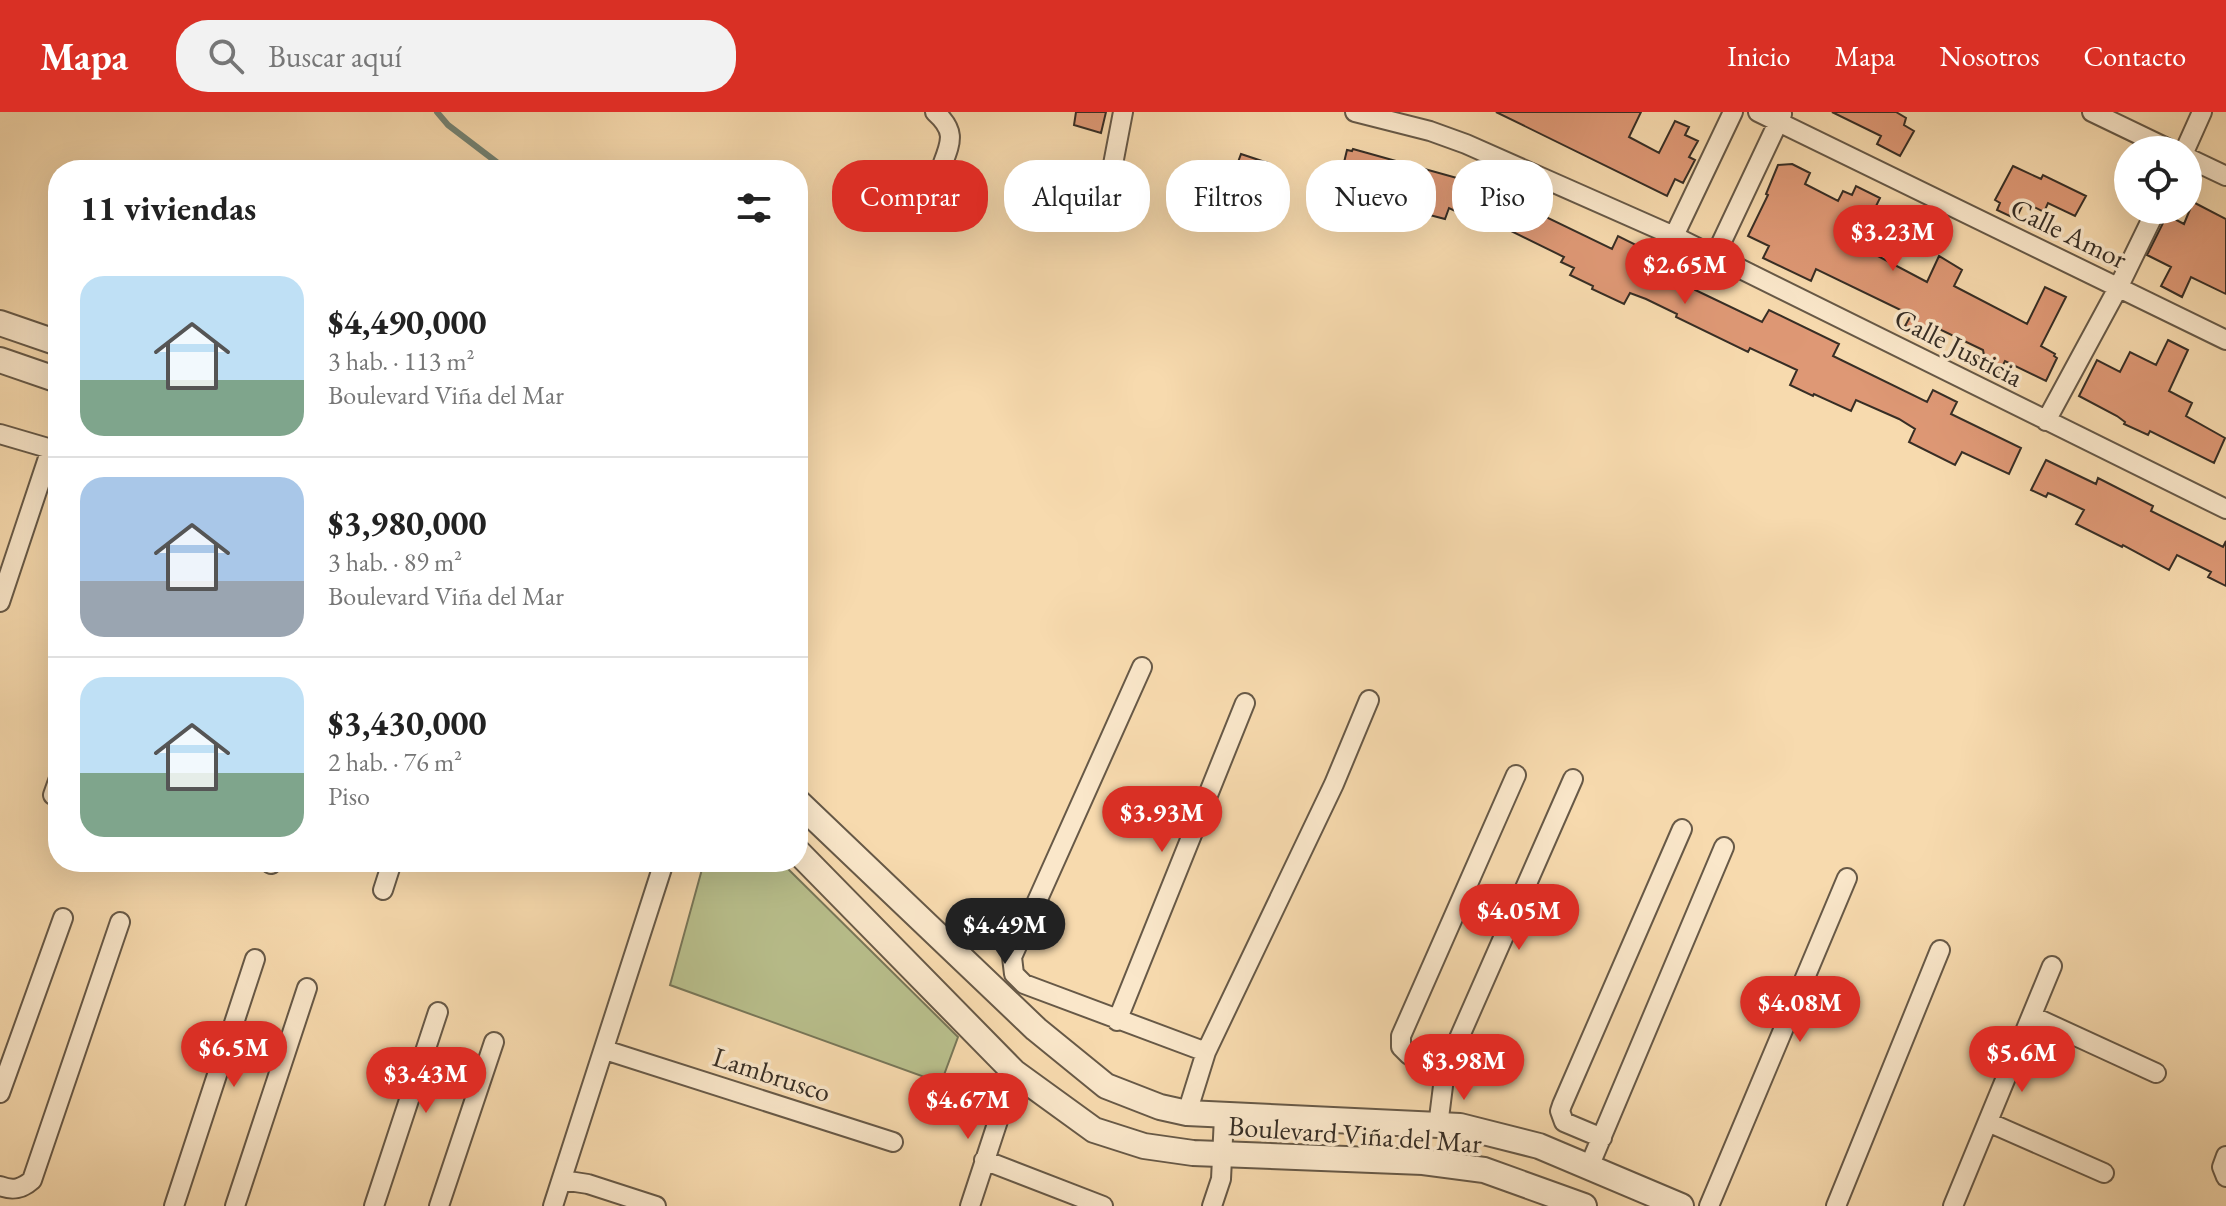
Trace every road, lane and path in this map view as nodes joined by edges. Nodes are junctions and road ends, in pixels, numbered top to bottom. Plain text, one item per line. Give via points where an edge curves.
1 (935, 112) edge
2 (1123, 112) edge
3 (1355, 112) edge
4 (1733, 112) edge
5 (1758, 112) edge
6 (2092, 112) edge
7 (2202, 112) edge
8 (1780, 117) edge
9 (2142, 136) edge
10 (2191, 136) edge
11 (944, 160) edge
12 (1114, 160) edge
13 (2202, 165) edge
14 (2226, 176) edge
15 (2149, 224) edge
16 (1674, 236) junction
17 (1715, 256) junction
18 (2118, 288) junction
19 (0, 323) edge
20 (48, 340) edge
21 (2226, 340) edge
22 (0, 360) edge
23 (48, 377) edge
24 (2046, 421) junction
25 (0, 434) edge
26 (48, 448) edge
27 (48, 467) edge
28 (2226, 509) edge
29 (0, 602) edge
30 (1142, 667) dead end
31 (1369, 700) dead end
32 (1245, 703) dead end
33 (1516, 775) dead end
34 (1573, 779) dead end
35 (808, 812) edge
36 (1682, 829) dead end
37 (1724, 847) dead end
38 (808, 862) edge
39 (389, 872) edge
40 (661, 872) edge
41 (1847, 878) dead end
42 (383, 890) dead end
43 (63, 918) dead end
44 (120, 922) dead end
45 (1940, 950) dead end
46 (255, 959) dead end
47 (2052, 966) dead end
48 (307, 988) dead end
49 (438, 1012) dead end
50 (2032, 1016) junction
51 (1117, 1021) junction
52 (494, 1042) dead end
53 (605, 1050) junction
54 (1206, 1052) junction
55 (1445, 1070) junction
56 (1014, 1072) junction
57 (2156, 1073) dead end
58 (0, 1093) edge
59 (1187, 1113) junction
60 (1224, 1117) junction
61 (1988, 1122) junction
62 (1438, 1126) junction
63 (1602, 1138) junction
64 (893, 1142) dead end
65 (1223, 1155) junction
66 (2226, 1156) edge
67 (984, 1160) junction
68 (1589, 1167) junction
69 (2104, 1173) dead end
70 (2226, 1177) edge
71 (562, 1180) junction
72 (0, 1186) edge
73 (1093, 1204) edge
74 (174, 1206) edge
75 (235, 1206) edge
76 (374, 1206) edge
77 (439, 1206) edge
78 (553, 1206) edge
79 (656, 1206) edge
80 (970, 1206) edge
81 (1212, 1206) edge
82 (1584, 1206) edge
83 (1681, 1206) edge
84 (1709, 1206) edge
85 (1836, 1206) edge
86 (1953, 1206) edge

1 - 11 street via 949,130
2 - 12 street
3 - 16 street, Calle Justicia via 1466,144
4 - 16 street
5 - 8 street, Calle Amor
6 - 9 street
7 - 10 street
8 - 17 street
8 - 18 street, Calle Amor
13 - 14 street
15 - 18 street
16 - 17 street, Calle Justicia
17 - 24 street, Calle Justicia
18 - 21 street, Calle Amor
18 - 24 street
19 - 20 street
22 - 23 street
24 - 28 street, Calle Justicia
25 - 26 street
27 - 29 street
30 - 51 street via 1012,957 1014,974 1024,984
31 - 54 street
32 - 51 street
33 - 55 street via 1401,1036 1401,1047 1409,1055
34 - 55 street
35 - 59 street, Boulevard Viña del Mar via 1036,1029 1106,1086
36 - 63 street via 1560,1111 1564,1122
37 - 63 street
38 - 56 street, Boulevard Viña del Mar
39 - 42 street
40 - 53 street
41 - 84 street
43 - 58 street
44 - 72 street via 32,1180 23,1188
45 - 85 street
46 - 74 street
47 - 50 street
48 - 75 street
49 - 76 street
50 - 57 street
50 - 61 street
51 - 54 street
52 - 77 street
53 - 64 street, Lambrusco
53 - 71 street
54 - 59 street
55 - 62 street
56 - 65 street, Boulevard Viña del Mar via 1094,1130 1144,1146
56 - 67 street
59 - 60 street, Boulevard Viña del Mar
60 - 62 street, Boulevard Viña del Mar
60 - 65 street
61 - 69 street
61 - 86 street
62 - 68 street, Boulevard Viña del Mar via 1496,1134
63 - 68 street
65 - 81 street
65 - 82 street, Boulevard Viña del Mar via 1423,1162 1484,1170
66 - 70 street
67 - 73 street
67 - 80 street
68 - 83 street, Boulevard Viña del Mar
71 - 78 street
71 - 79 street

